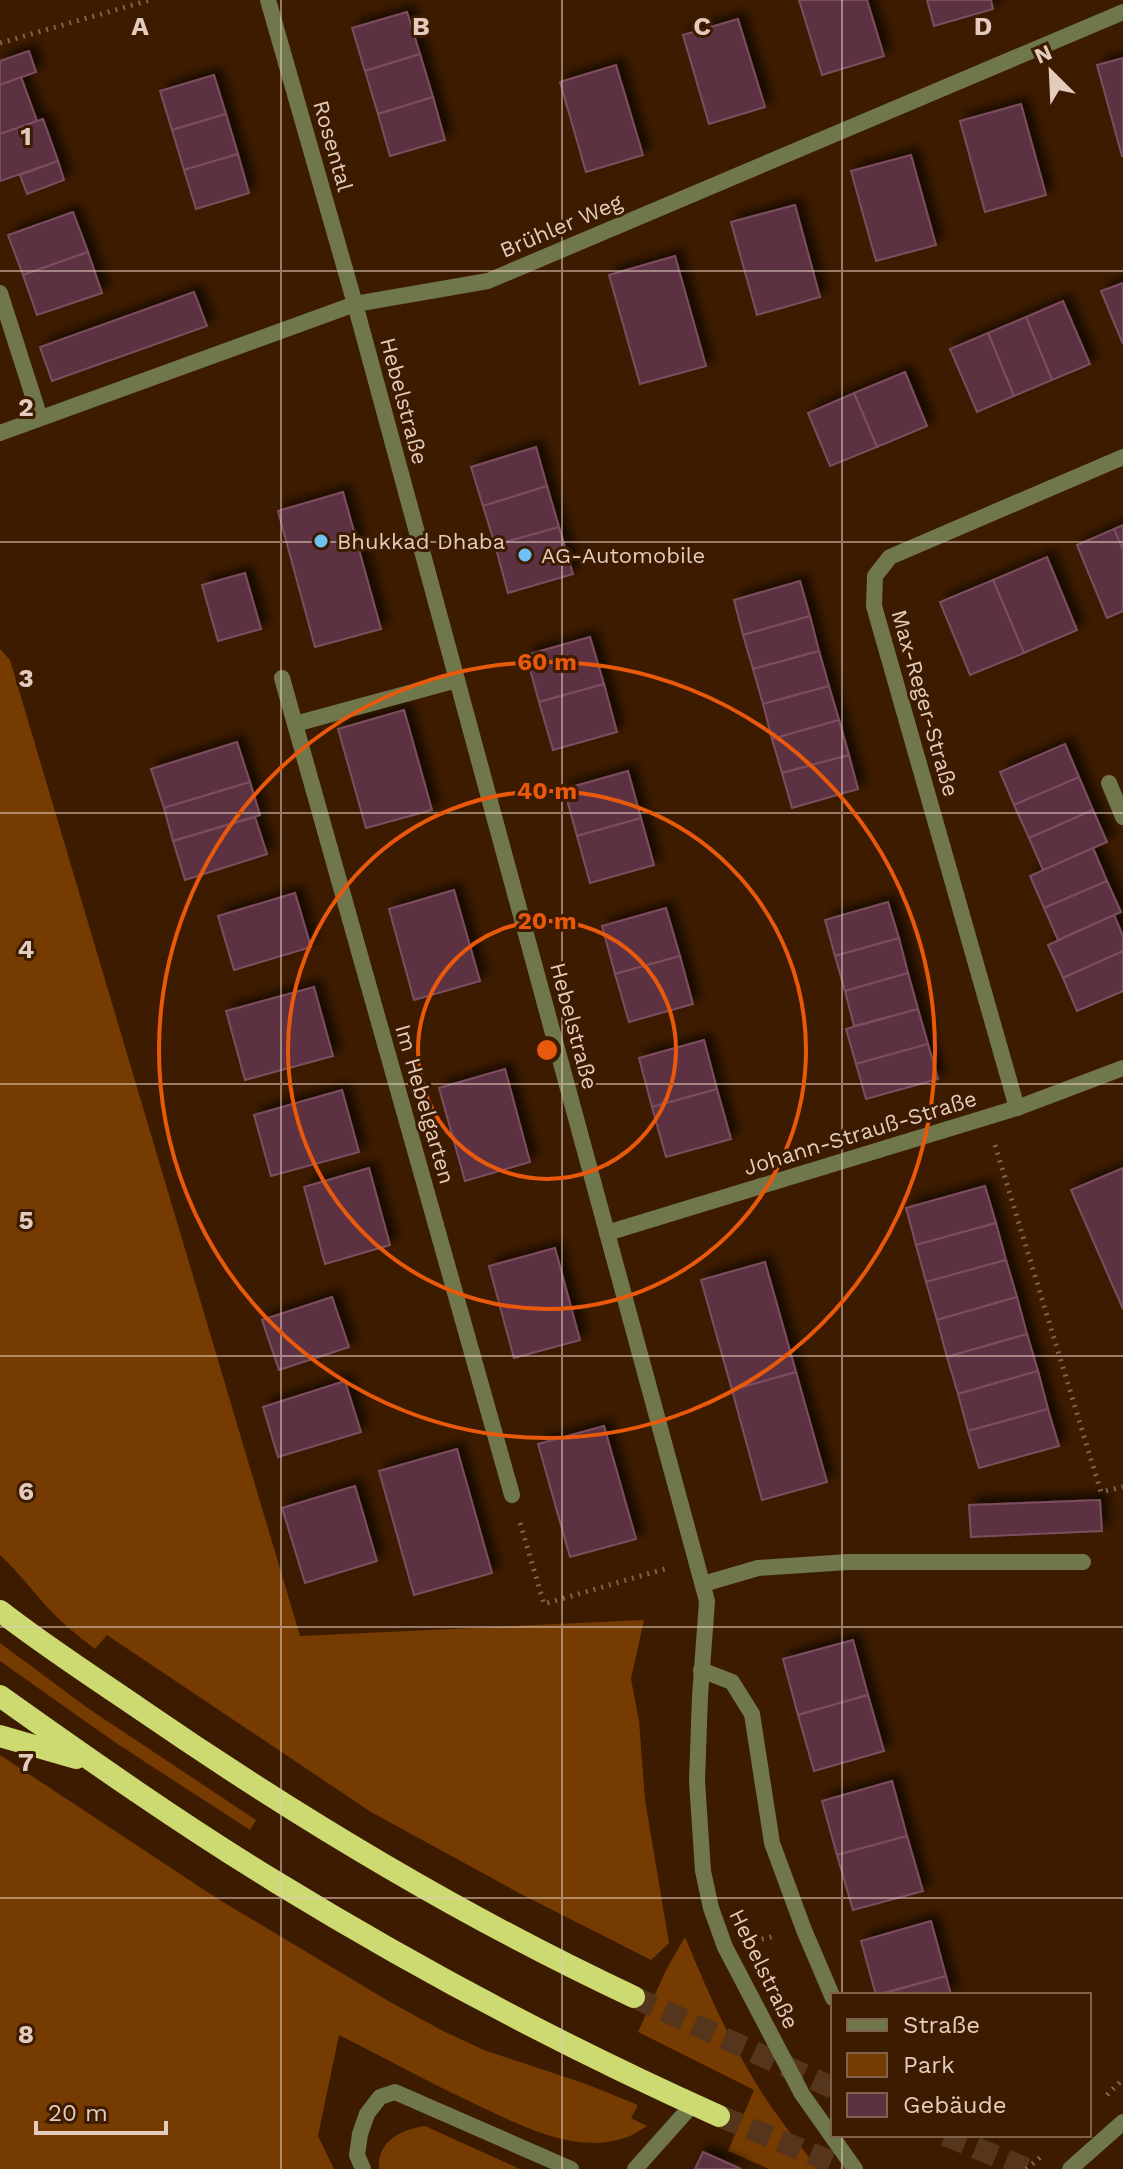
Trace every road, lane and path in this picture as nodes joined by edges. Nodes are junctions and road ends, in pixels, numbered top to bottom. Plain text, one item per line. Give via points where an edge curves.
1 (150, 0) edge
2 (268, 0) edge
3 (1123, 12) edge
4 (0, 43) edge
5 (0, 293) edge
6 (355, 304) junction
7 (40, 418) junction
8 (0, 433) edge
9 (1123, 457) edge
10 (282, 678) dead end
11 (457, 680) junction
12 (295, 724) junction
13 (1109, 783) dead end
14 (1123, 817) edge
15 (1123, 1068) edge
16 (1017, 1108) junction
17 (986, 1117) junction
18 (607, 1233) junction
19 (1123, 1487) edge
20 (512, 1495) joint
21 (696, 1559) junction
22 (1083, 1562) dead end
23 (703, 1584) junction
24 (0, 1611) edge
25 (701, 1670) junction
26 (0, 1696) edge
27 (0, 1736) edge
28 (94, 1763) junction
29 (804, 1930) junction
30 (725, 1947) junction
31 (831, 1993) edge
32 (634, 1997) tunnel mouth
33 (694, 2103) junction
34 (719, 2116) tunnel mouth
35 (1123, 2122) edge
36 (831, 2135) edge
37 (832, 2137) edge
38 (363, 2169) edge
39 (571, 2169) edge
40 (635, 2169) edge
41 (855, 2169) edge
42 (1070, 2169) edge

1 - 4 path
2 - 6 street, Rosental
3 - 6 street, Brühler Weg via 488,281
5 - 7 street
6 - 7 street, Brühler Weg
6 - 11 street, Hebelstraße
7 - 8 street, Brühler Weg
9 - 16 street, Max-Reger-Straße via 890,557 875,576 874,606
10 - 12 street, Im Hebelgarten
11 - 12 street
11 - 18 street, Hebelstraße
12 - 20 street, Im Hebelgarten
13 - 14 street
15 - 16 street, Johann-Strauß-Straße
16 - 17 street, Johann-Strauß-Straße
17 - 18 street, Johann-Strauß-Straße
17 - 19 path via 1101,1492
18 - 21 street, Hebelstraße
20 - 21 path via 544,1604
21 - 23 street, Hebelstraße
22 - 23 street via 848,1562 758,1568
23 - 25 street, Hebelstraße via 707,1601
24 - 32 highway via 203,1753 318,1825 469,1914
25 - 29 street via 732,1682 752,1714 772,1843
25 - 30 street, Hebelstraße via 697,1781 703,1871
26 - 28 highway
27 - 28 highway
28 - 33 highway via 355,1929 592,2057
29 - 30 path
29 - 31 street
30 - 36 street, Hebelstraße via 802,2094
33 - 34 highway
33 - 40 street
35 - 42 street
37 - 41 street, Hebelstraße
38 - 39 street via 357,2155 367,2114 380,2097 395,2092

